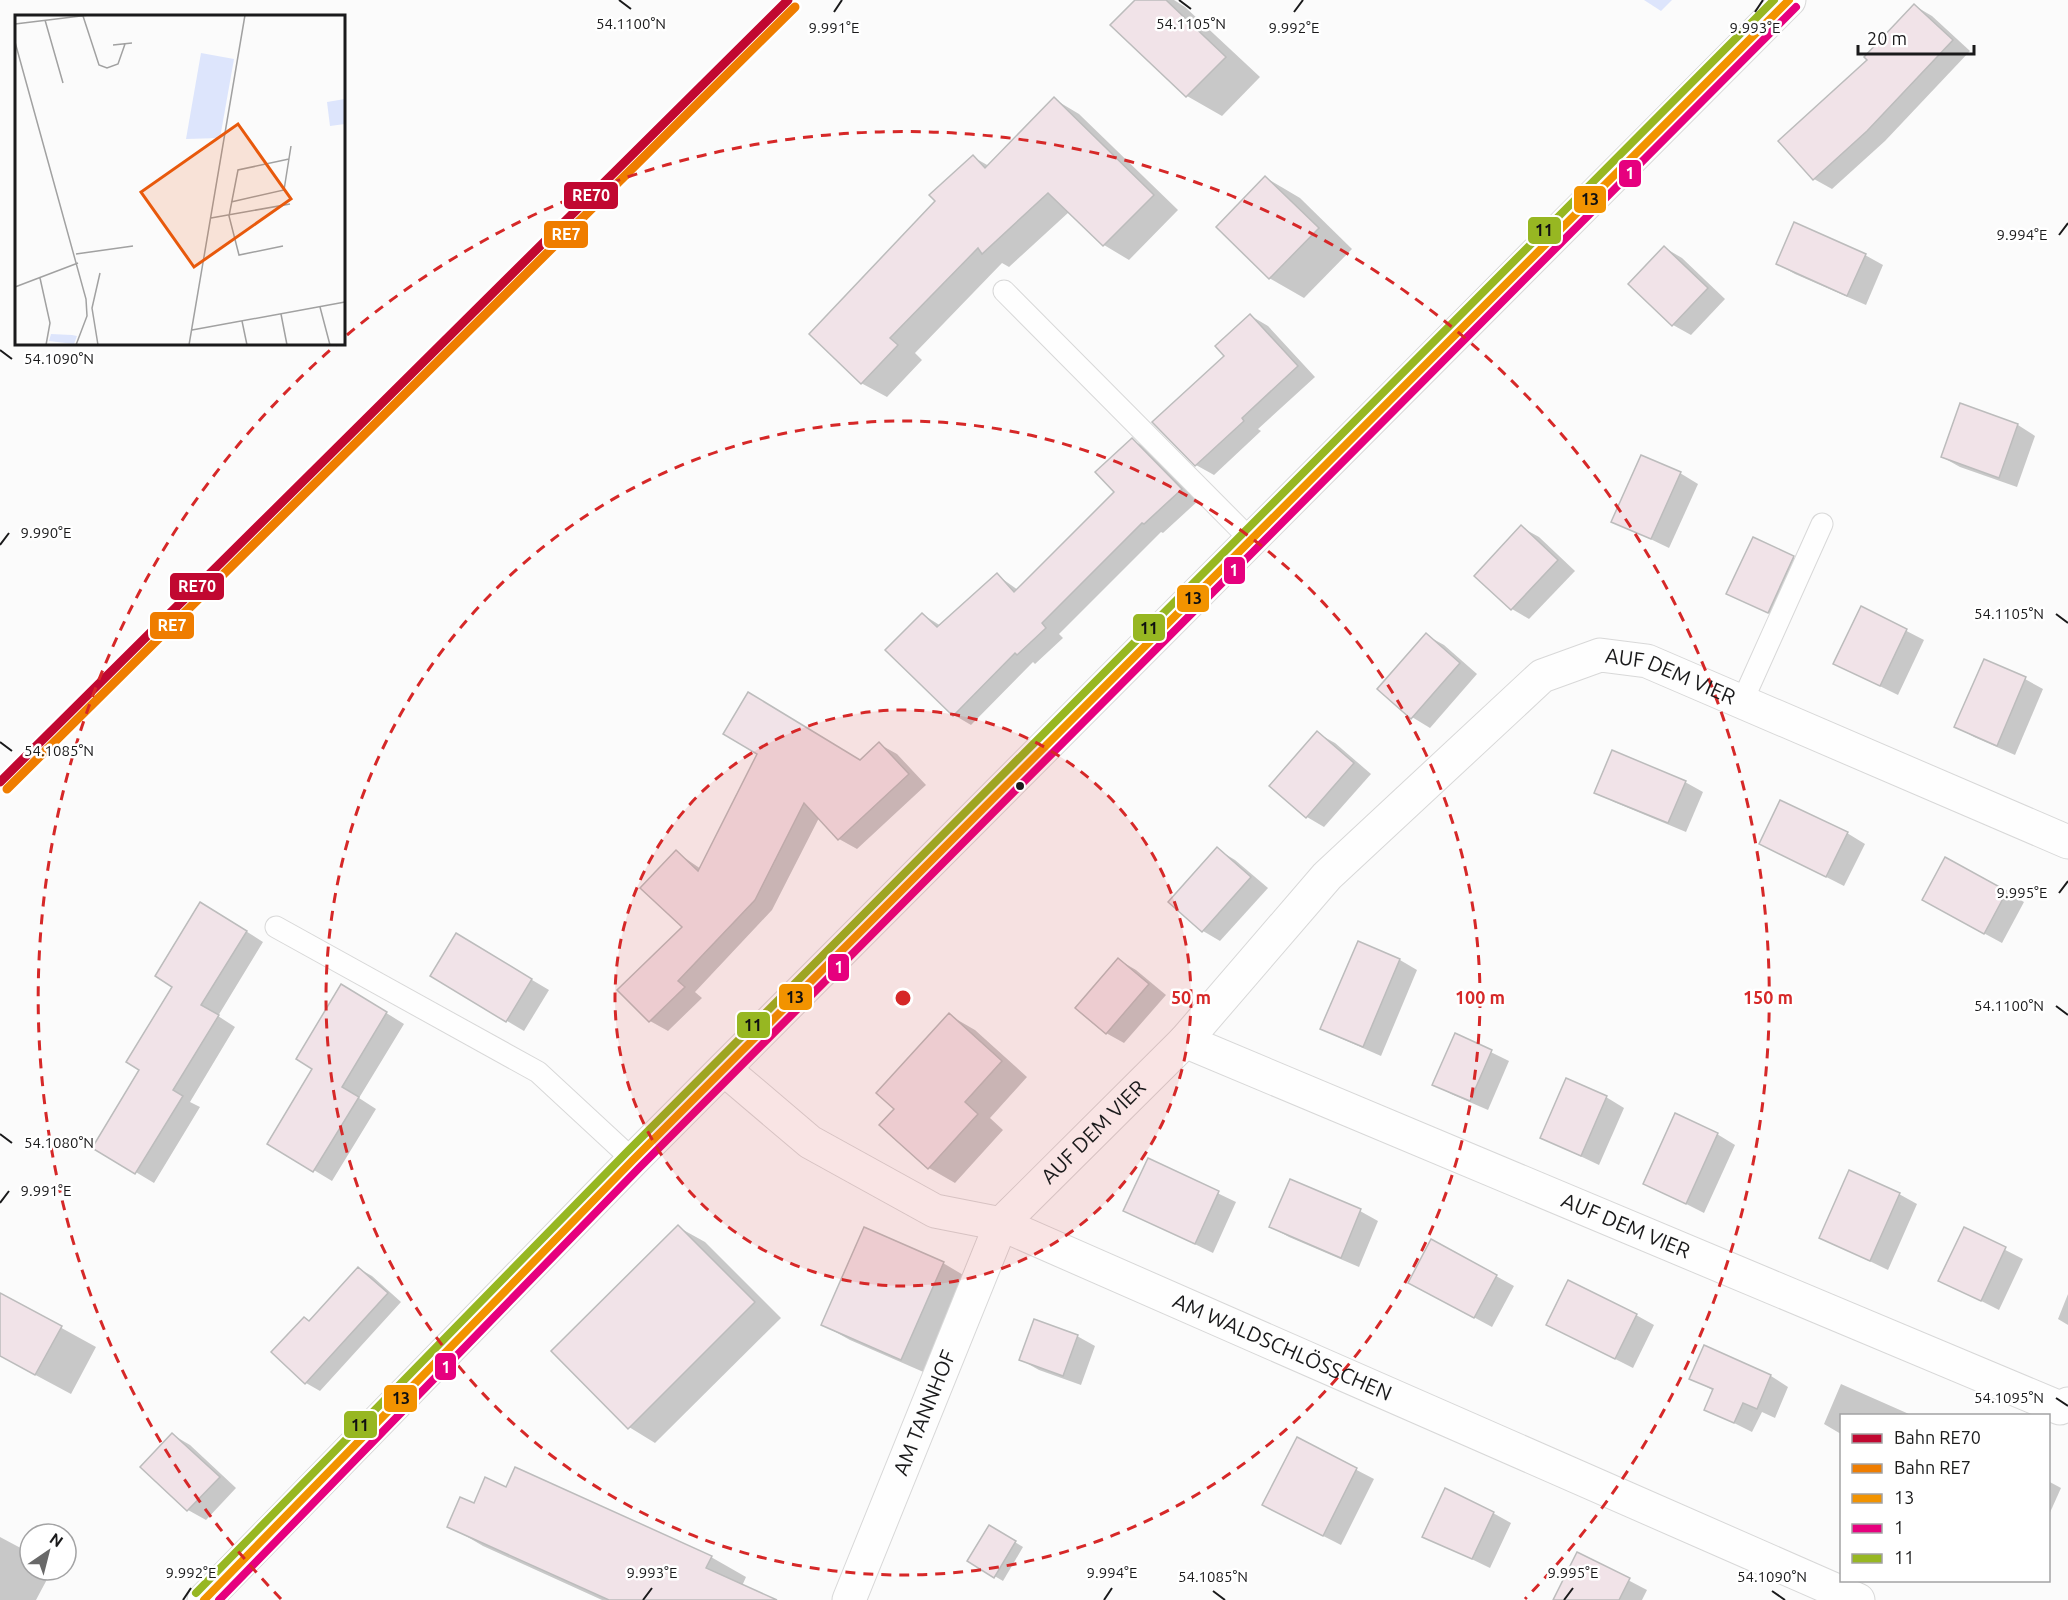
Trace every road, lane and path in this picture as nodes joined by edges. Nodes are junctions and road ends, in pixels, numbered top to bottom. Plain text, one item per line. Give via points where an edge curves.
1 (1789, 0) edge
2 (1004, 291) dead end
3 (1822, 524) dead end
4 (1250, 539) junction
5 (1742, 702) junction
6 (2068, 842) edge
7 (276, 927) dead end
8 (1185, 1041) junction
9 (724, 1069) junction
10 (633, 1160) junction
11 (1001, 1224) junction
12 (2068, 1404) edge
13 (204, 1600) edge
14 (849, 1600) edge
15 (1858, 1600) edge

1 - 4 street
2 - 4 lane
3 - 5 lane
4 - 9 street
5 - 6 street, AUF DEM VIER
5 - 8 street, AUF DEM VIER via 1647,661 1600,655 1542,676 1327,876
7 - 10 lane via 538,1072
8 - 11 street, AUF DEM VIER
8 - 12 street, AUF DEM VIER via 2060,1408
9 - 10 street
9 - 11 street, AM WALDSCHLÖSSCHEN via 810,1142 935,1211
10 - 13 street
11 - 14 street, AM TANNHOF
11 - 15 street, AM WALDSCHLÖSSCHEN

